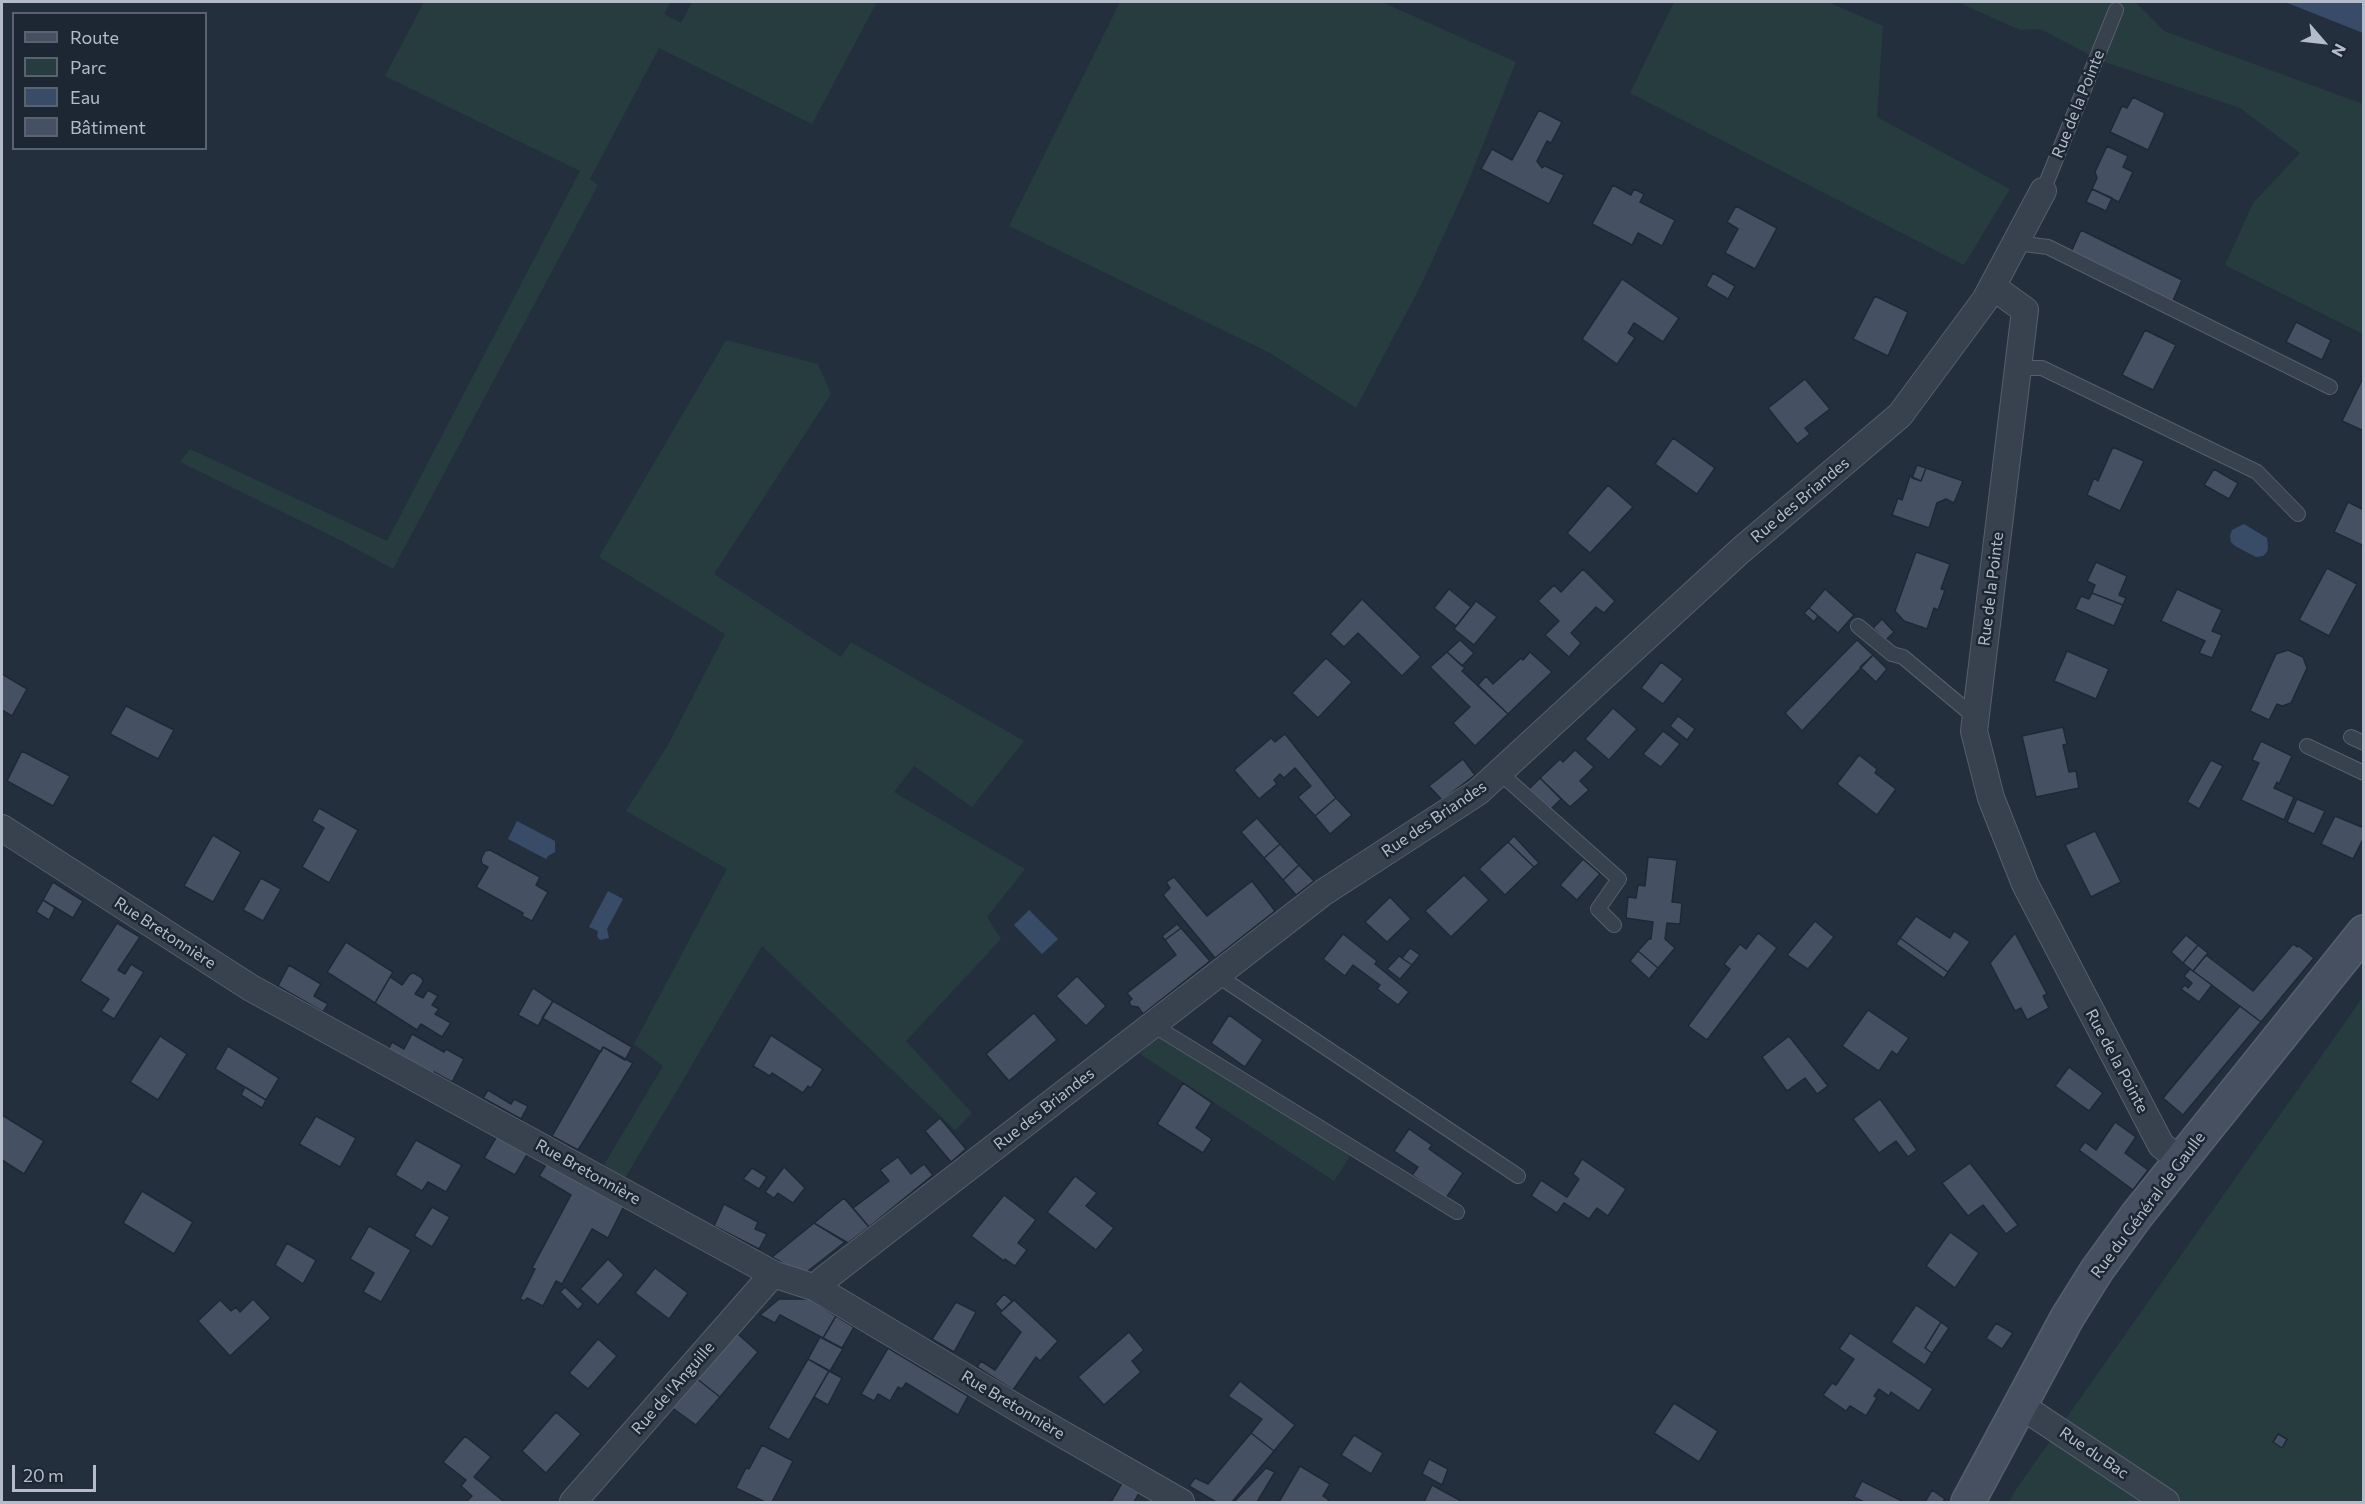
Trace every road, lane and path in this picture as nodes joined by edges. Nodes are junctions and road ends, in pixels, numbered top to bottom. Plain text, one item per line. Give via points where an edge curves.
1 (2116, 10) dead end
2 (2043, 191) joint
3 (2016, 243) junction
4 (1993, 287) junction
5 (2018, 368) junction
6 (2330, 387) dead end
7 (2298, 514) dead end
8 (1858, 626) dead end
9 (1976, 718) junction
10 (2307, 746) dead end
11 (1499, 772) junction
12 (2364, 773) edge
13 (2, 828) edge
14 (1614, 925) dead end
15 (2364, 932) edge
16 (1217, 975) junction
17 (1153, 1024) junction
18 (2181, 1160) junction
19 (1518, 1176) dead end
20 (1457, 1212) dead end
21 (773, 1274) junction
22 (816, 1288) junction
23 (2020, 1405) junction
24 (573, 1503) edge
25 (1182, 1503) edge
26 (1968, 1503) edge
27 (2166, 1503) edge

1 - 2 lane, Rue de la Pointe
2 - 3 street, Rue de la Pointe
3 - 4 street, Rue de la Pointe
3 - 6 lane via 2048,247
4 - 5 street, Rue de la Pointe via 2025,310
4 - 11 street, Rue des Briandes via 1900,415 1740,551
5 - 7 lane via 2042,368 2258,472
5 - 9 street, Rue de la Pointe
8 - 9 lane via 1892,654 1903,657
9 - 18 street, Rue de la Pointe via 1974,731 1991,798 2025,884 2161,1145
10 - 12 lane
11 - 14 lane via 1619,879 1598,909
11 - 16 street, Rue des Briandes via 1478,792 1324,892
13 - 21 street, Rue Bretonnière via 251,988
15 - 18 main road, Rue du Général de Gaulle
16 - 17 street, Rue des Briandes
16 - 19 lane
17 - 20 lane
17 - 22 street, Rue des Briandes
18 - 23 main road, Rue du Général de Gaulle via 2097,1270
21 - 22 street, Rue Bretonnière
21 - 24 street, Rue de l'Anguille
22 - 25 street, Rue Bretonnière
23 - 26 main road, Rue du Général de Gaulle
23 - 27 street, Rue du Bac

